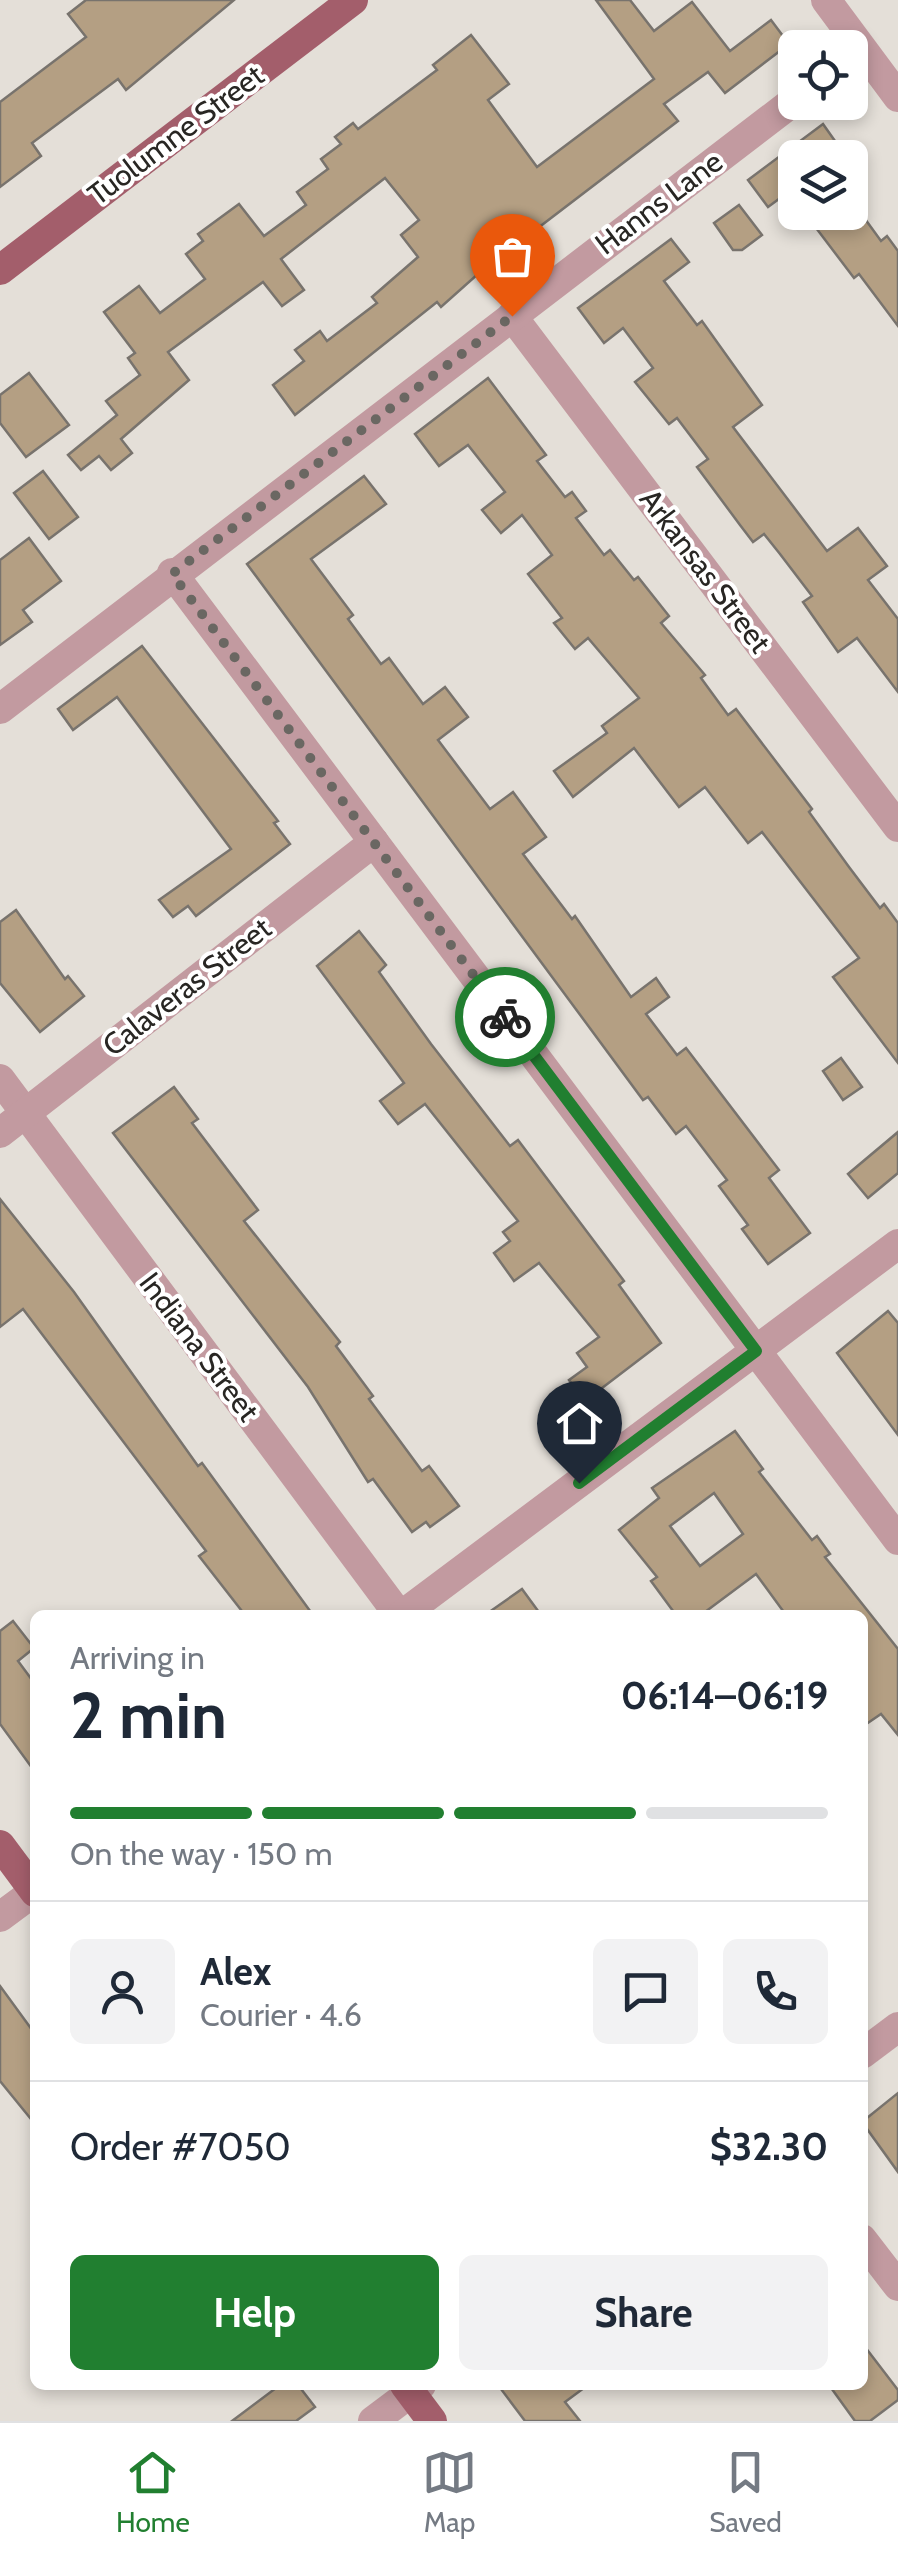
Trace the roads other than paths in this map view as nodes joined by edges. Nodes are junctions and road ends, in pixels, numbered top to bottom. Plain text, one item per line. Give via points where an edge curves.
1 (353, 0) edge
2 (826, 0) edge
3 (843, 30) edge
4 (868, 65) edge
5 (898, 96) edge
6 (778, 113) edge
7 (0, 270) edge
8 (512, 316) junction
9 (172, 574) junction
10 (0, 709) edge
11 (898, 827) edge
12 (374, 842) junction
13 (0, 1079) edge
14 (26, 1113) junction
15 (0, 1133) edge
16 (898, 1244) edge
17 (756, 1351) junction
18 (898, 1540) edge
19 (396, 1610) edge
20 (407, 1610) edge
21 (0, 1845) edge
22 (30, 1884) edge
23 (30, 1895) edge
24 (0, 1917) edge
25 (898, 2027) edge
26 (868, 2050) edge
27 (868, 2247) edge
28 (898, 2286) edge
29 (410, 2390) edge
30 (413, 2390) edge
31 (373, 2421) edge
32 (432, 2421) edge

1 - 7 main road, Tuolumne Street
2 - 3 street
4 - 5 street
6 - 8 street, Hanns Lane
8 - 9 street, Hanns Lane
8 - 11 street, Arkansas Street
9 - 10 street, Hanns Lane
9 - 12 street
12 - 14 street, Calaveras Street
12 - 17 street
13 - 14 street, Indiana Street
14 - 15 street, Calaveras Street
14 - 19 street, Indiana Street
16 - 17 street
17 - 18 street
17 - 20 street
21 - 22 main road
23 - 24 street
25 - 26 street
27 - 28 street
29 - 31 street
30 - 32 main road

